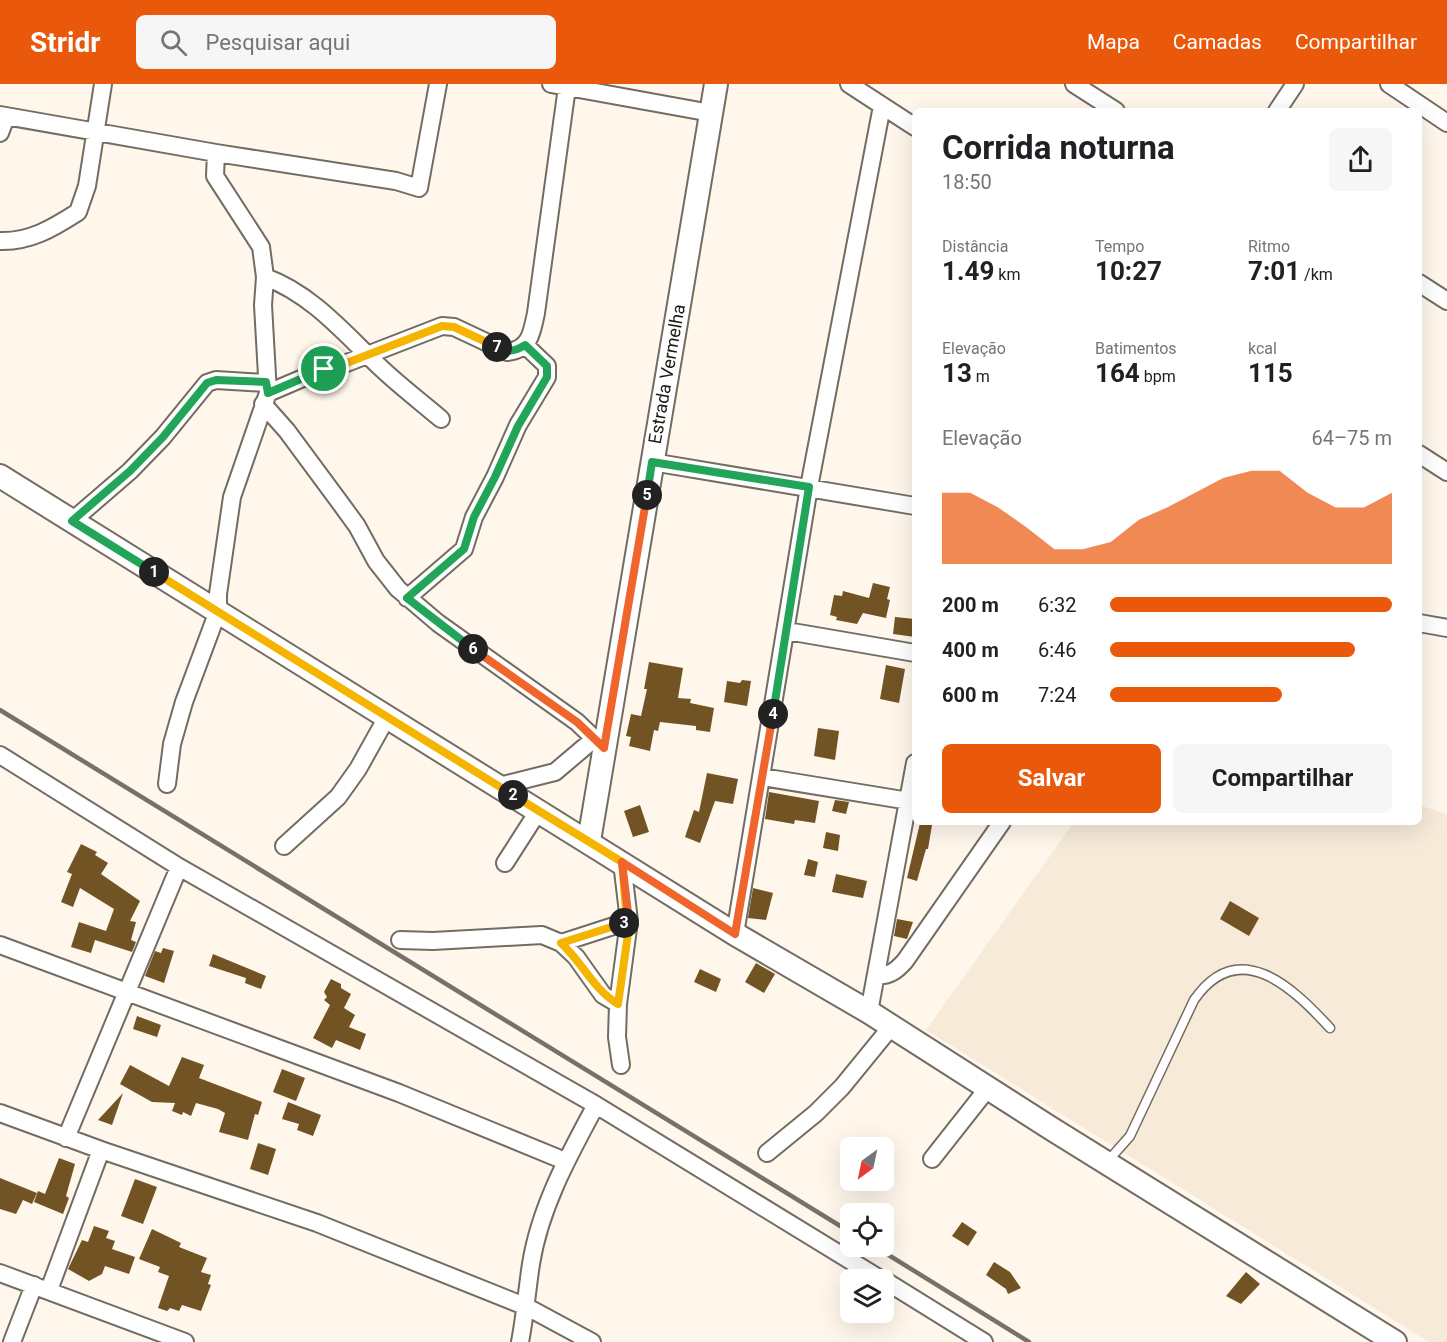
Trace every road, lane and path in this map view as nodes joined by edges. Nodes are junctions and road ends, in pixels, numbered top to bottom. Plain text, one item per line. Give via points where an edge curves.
1 (103, 84) edge
2 (438, 84) edge
3 (716, 84) edge
4 (849, 84) edge
5 (1074, 84) edge
6 (1295, 84) edge
7 (1389, 84) edge
8 (559, 86) edge
9 (882, 106) junction
10 (1111, 108) edge
11 (1279, 108) edge
12 (711, 113) junction
13 (3, 116) edge
14 (1447, 123) edge
15 (912, 125) edge
16 (95, 131) junction
17 (0, 133) edge
18 (216, 153) junction
19 (0, 241) edge
20 (265, 277) junction
21 (1422, 285) edge
22 (1447, 301) edge
23 (525, 345) junction
24 (369, 355) junction
25 (266, 393) junction
26 (441, 419) dead end
27 (1422, 456) edge
28 (652, 462) junction
29 (1447, 472) edge
30 (0, 476) edge
31 (809, 487) junction
32 (912, 505) edge
33 (72, 521) junction
34 (407, 598) junction
35 (218, 611) junction
36 (1422, 624) edge
37 (1447, 628) edge
38 (787, 631) junction
39 (912, 652) edge
40 (387, 717) junction
41 (599, 744) junction
42 (0, 755) edge
43 (762, 777) junction
44 (912, 782) edge
45 (167, 784) dead end
46 (499, 786) junction
47 (909, 801) junction
48 (539, 810) junction
49 (1000, 825) edge
50 (589, 841) junction
51 (284, 846) dead end
52 (622, 862) junction
53 (506, 863) dead end
54 (179, 867) junction
55 (629, 921) junction
56 (735, 934) junction
57 (400, 940) dead end
58 (561, 943) junction
59 (0, 945) edge
60 (876, 975) junction
61 (128, 993) junction
62 (618, 1004) junction
63 (869, 1012) junction
64 (891, 1027) junction
65 (1330, 1028) dead end
66 (621, 1065) dead end
67 (988, 1089) junction
68 (596, 1105) junction
69 (0, 1113) edge
70 (66, 1138) junction
71 (101, 1150) junction
72 (767, 1153) dead end
73 (932, 1159) dead end
74 (566, 1161) junction
75 (1107, 1163) junction
76 (865, 1269) edge
77 (0, 1273) edge
78 (894, 1287) edge
79 (41, 1288) junction
80 (527, 1307) junction
81 (176, 1340) edge
82 (12, 1342) edge
83 (520, 1342) edge
84 (592, 1342) edge
85 (984, 1342) edge
86 (1395, 1342) edge

1 - 16 street
2 - 18 street via 419,188
3 - 12 street, Estrada Vermelha
4 - 9 street
5 - 10 street
6 - 11 street
7 - 14 street
8 - 12 street
8 - 23 street via 536,313
9 - 15 street
9 - 31 street
12 - 28 street, Estrada Vermelha
13 - 16 street
13 - 17 street
16 - 18 street
16 - 19 street via 87,186 78,212 31,238
18 - 20 street via 215,176 261,247
20 - 24 street via 297,292
20 - 25 street
21 - 22 street
23 - 24 street via 507,352 454,327 442,326
23 - 34 street via 547,366 547,377 518,426 474,517 464,549
24 - 25 street
24 - 26 street
25 - 33 street via 216,380 207,383 130,471
25 - 34 street via 357,526 376,561
25 - 35 street via 232,496
27 - 29 street
28 - 31 street
28 - 41 street, Estrada Vermelha
30 - 33 street
31 - 32 street
31 - 38 street
33 - 35 street
34 - 41 street via 577,722
35 - 40 street
35 - 45 street via 184,702 172,744
36 - 37 street
38 - 39 street
38 - 43 street
40 - 46 street
40 - 51 street via 338,797
41 - 46 street via 555,772
41 - 50 street, Estrada Vermelha
42 - 54 street
43 - 47 street
43 - 56 street
44 - 47 street
46 - 48 street
47 - 60 street
48 - 50 street
48 - 53 street
49 - 60 street via 905,960 892,973
50 - 52 street
52 - 55 street
52 - 56 street
54 - 61 street
54 - 68 street
55 - 58 street
55 - 62 street
56 - 63 street
57 - 58 street via 542,935
58 - 62 street via 603,995
59 - 61 street
60 - 63 street
61 - 70 street
61 - 74 street via 399,1093
62 - 66 street
63 - 64 street
64 - 67 street
64 - 72 street via 842,1088
65 - 75 lane via 1285,983 1259,971 1236,970 1218,977 1202,988 1194,1000 1130,1136
67 - 73 street
67 - 75 street
68 - 74 street
68 - 76 street
69 - 70 street
70 - 71 street
71 - 79 street
71 - 80 street via 317,1223
74 - 80 street via 531,1263
75 - 86 street
77 - 79 street
78 - 85 street
79 - 81 street
79 - 82 street
80 - 83 street
80 - 84 street

